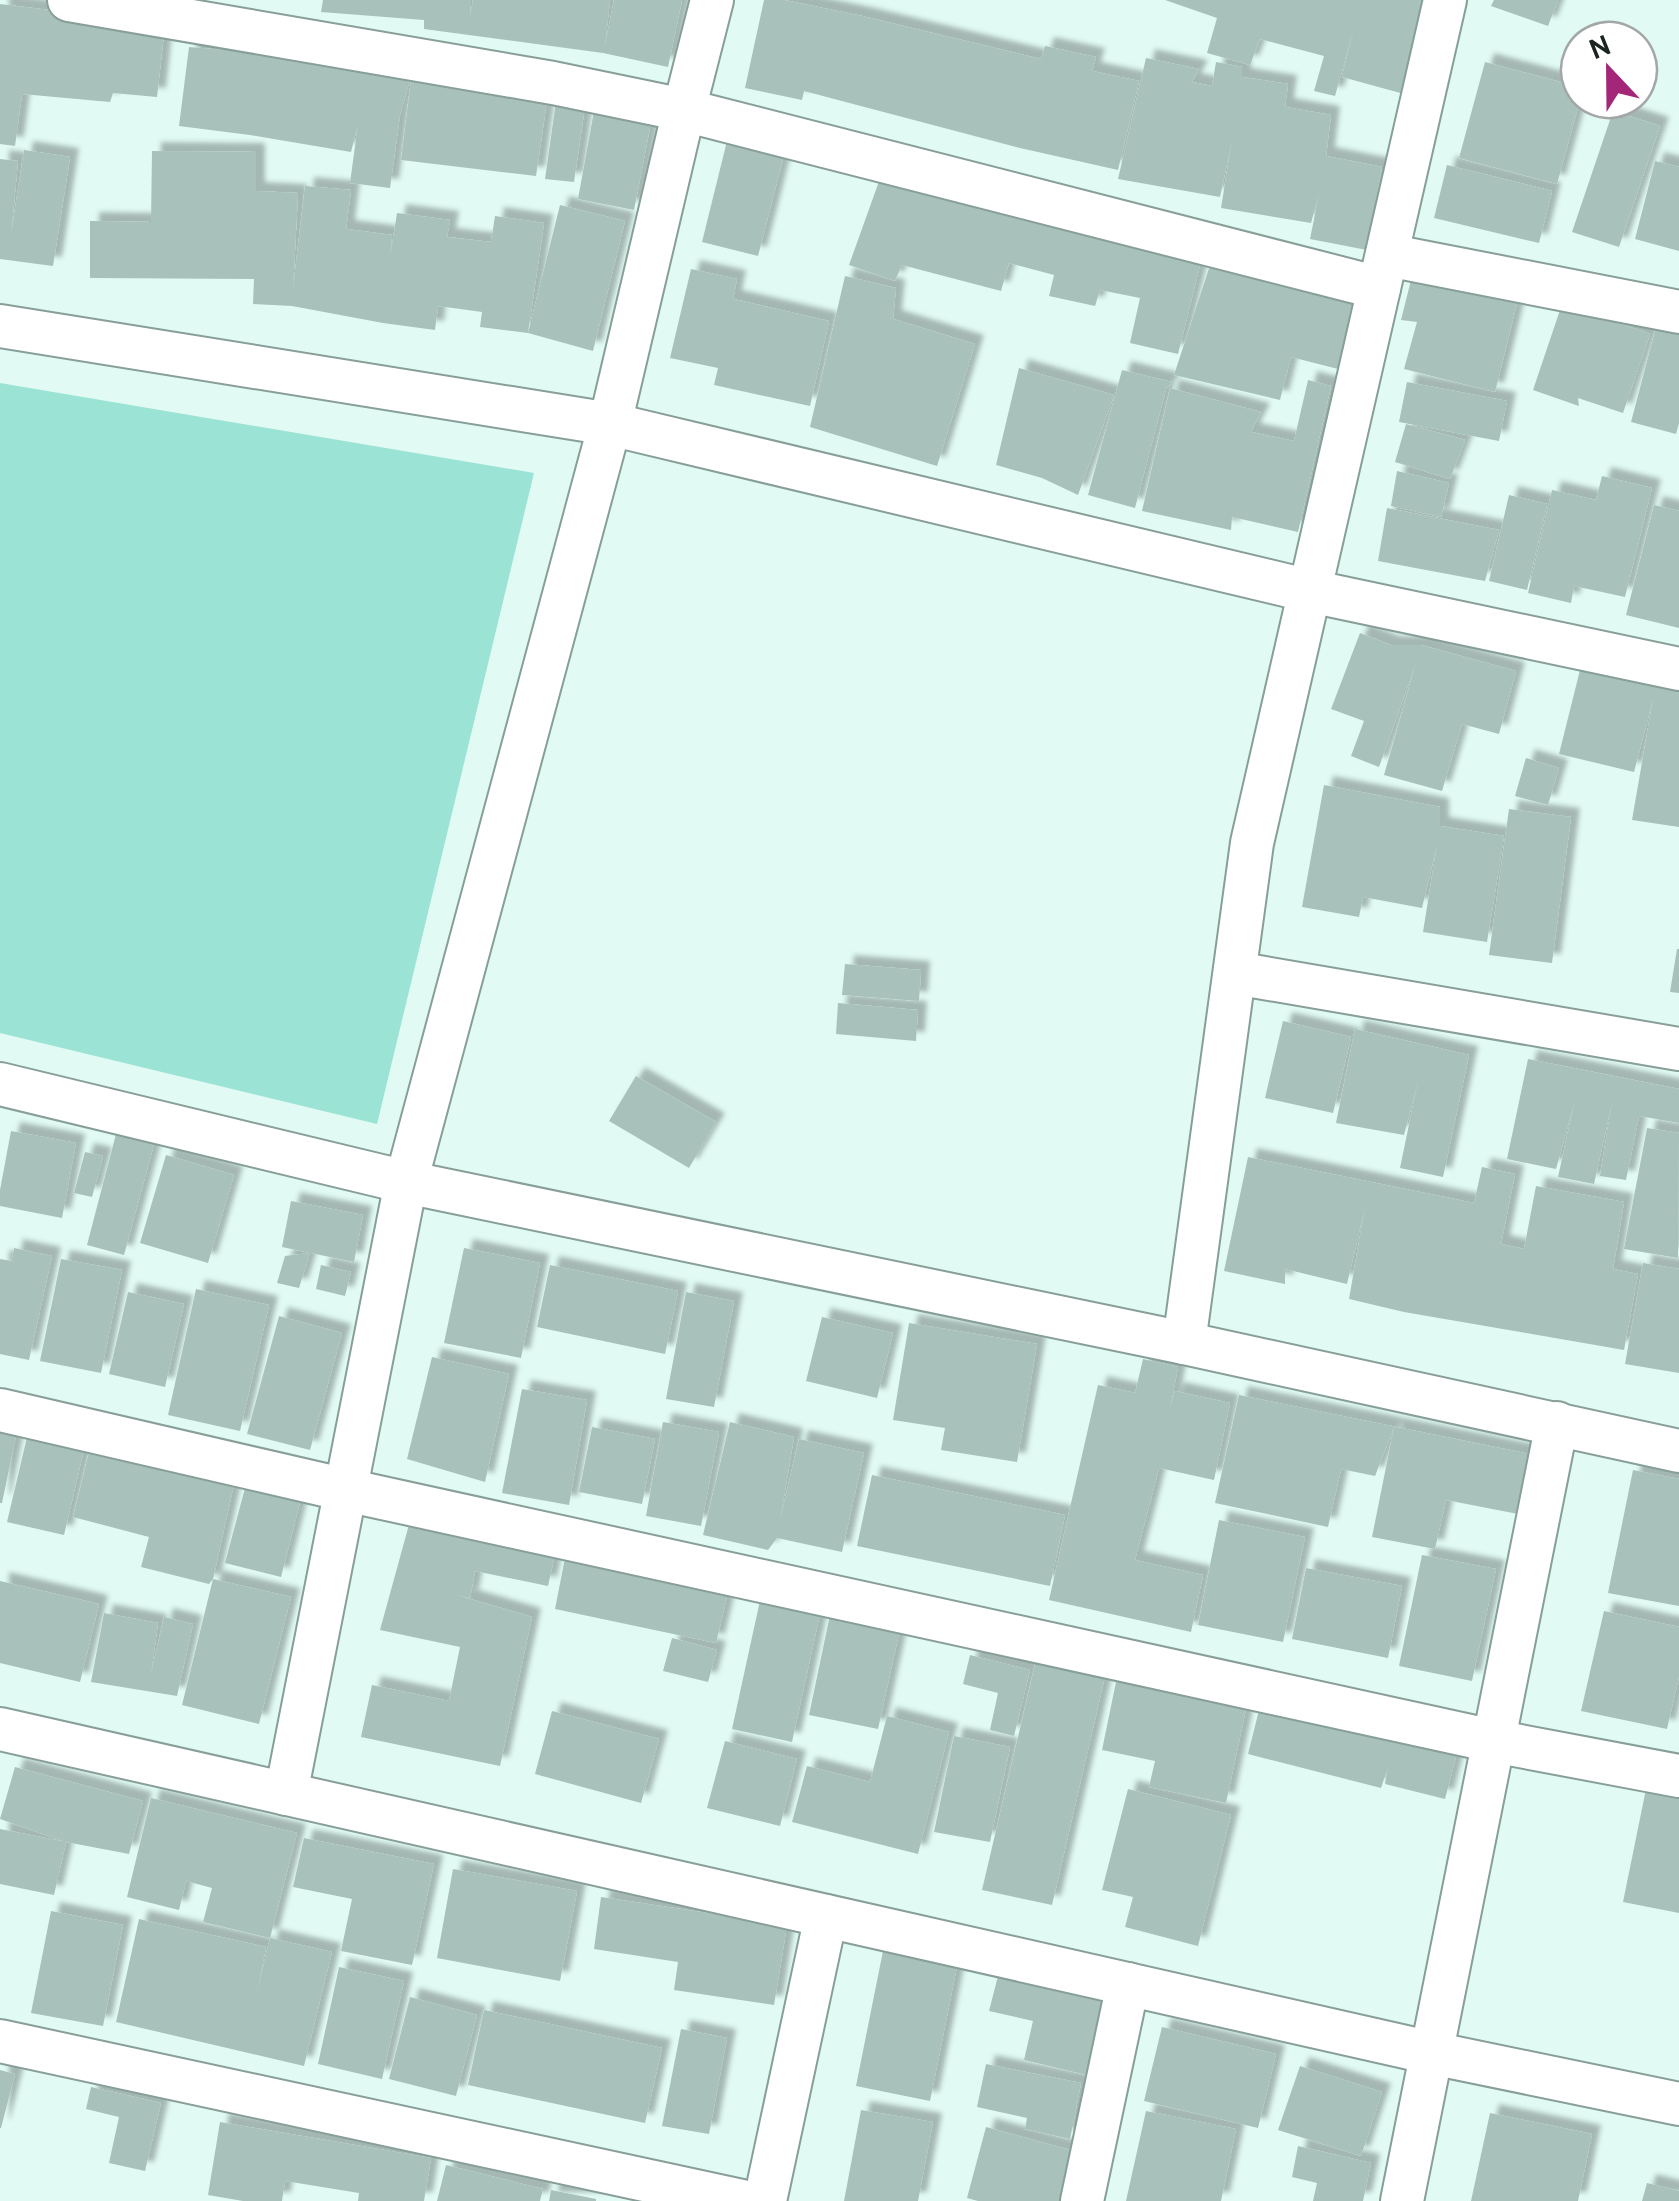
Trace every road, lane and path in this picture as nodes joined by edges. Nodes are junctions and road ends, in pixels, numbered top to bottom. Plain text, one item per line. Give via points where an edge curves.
1 (69, 0) edge
2 (712, 0) edge
3 (1446, 0) edge
4 (684, 110) junction
5 (1383, 272) junction
6 (1679, 312) edge
7 (0, 326) edge
8 (610, 424) junction
9 (1310, 591) junction
10 (1679, 669) edge
11 (1235, 973) junction
12 (1679, 1049) edge
13 (0, 1084) edge
14 (406, 1182) junction
15 (1184, 1343) junction
16 (0, 1410) edge
17 (1556, 1423) junction
18 (1679, 1451) edge
19 (346, 1490) junction
20 (0, 1729) edge
21 (1493, 1741) junction
22 (1679, 1776) edge
23 (286, 1794) junction
24 (826, 1916) junction
25 (1128, 1984) junction
26 (0, 2041) edge
27 (1432, 2053) junction
28 (1679, 2104) edge
29 (742, 2201) edge
30 (765, 2201) edge
31 (1082, 2201) edge
32 (1402, 2201) edge

1 - 4 street
2 - 4 street
3 - 5 street
4 - 5 street
4 - 8 street
5 - 6 street
5 - 9 street
7 - 8 street
8 - 9 street
8 - 14 street
9 - 10 street
9 - 11 street via 1252,842
11 - 12 street
11 - 15 street
13 - 14 street
14 - 15 street
14 - 19 street
15 - 17 street
16 - 19 street
17 - 18 street
17 - 21 street
19 - 21 street
19 - 23 street
20 - 23 street
21 - 22 street
21 - 27 street
23 - 24 street
24 - 25 street
24 - 30 street
25 - 27 street
25 - 31 street
26 - 29 street
27 - 28 street
27 - 32 street

